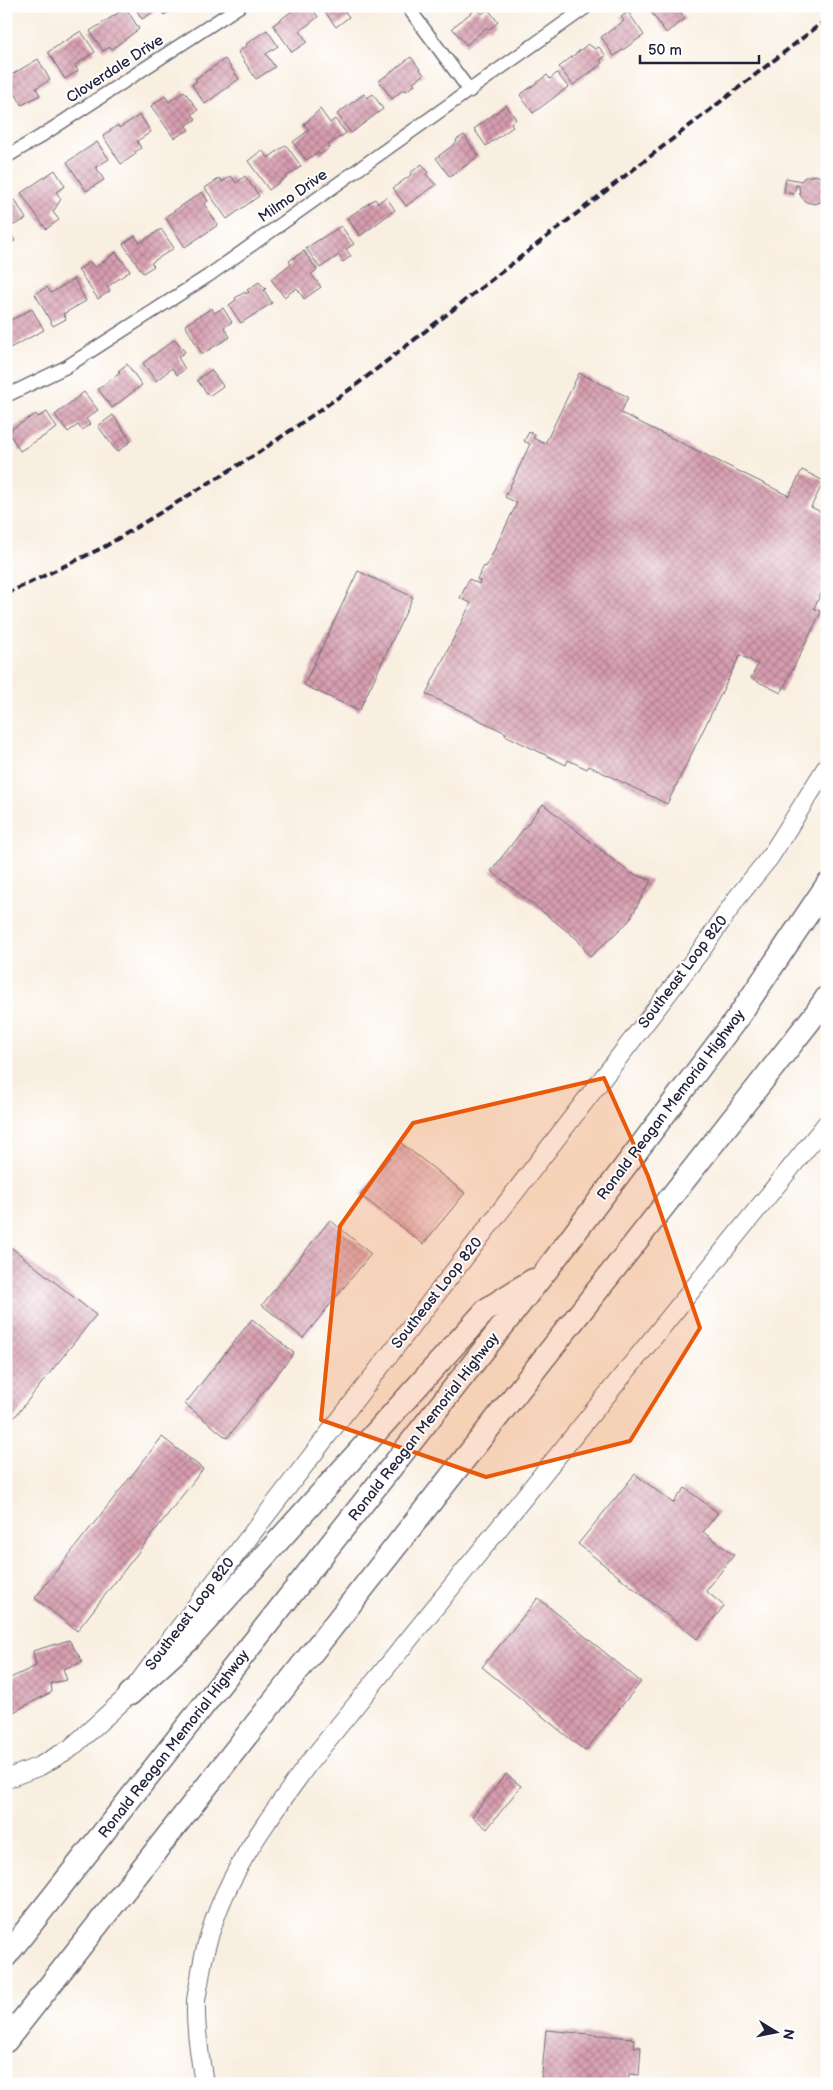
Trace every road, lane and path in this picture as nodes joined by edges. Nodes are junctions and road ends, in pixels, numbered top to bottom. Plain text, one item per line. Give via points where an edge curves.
1 (240, 6) edge
2 (407, 6) edge
3 (588, 6) edge
4 (470, 91) junction
5 (6, 157) edge
6 (6, 396) edge
7 (827, 766) edge
8 (827, 885) edge
9 (827, 997) edge
10 (827, 1124) edge
11 (546, 1271) junction
12 (130, 1694) junction
13 (6, 1779) edge
14 (6, 1956) edge
15 (6, 2041) edge
16 (204, 2084) edge

1 - 5 street, Cloverdale Drive
2 - 4 street
3 - 4 street, Milmo Drive
4 - 6 street, Milmo Drive via 208,276 66,367
7 - 12 main road, Southeast Loop 820 via 770,857 703,948
8 - 11 highway, Ronald Reagan Memorial Highway via 738,1018
9 - 15 highway
10 - 16 main road via 308,1764 236,1870 222,1897 206,1945 196,2000 197,2038
11 - 12 highway via 487,1309 189,1640
11 - 14 highway, Ronald Reagan Memorial Highway
12 - 13 main road, Southeast Loop 820 via 71,1748 40,1766

